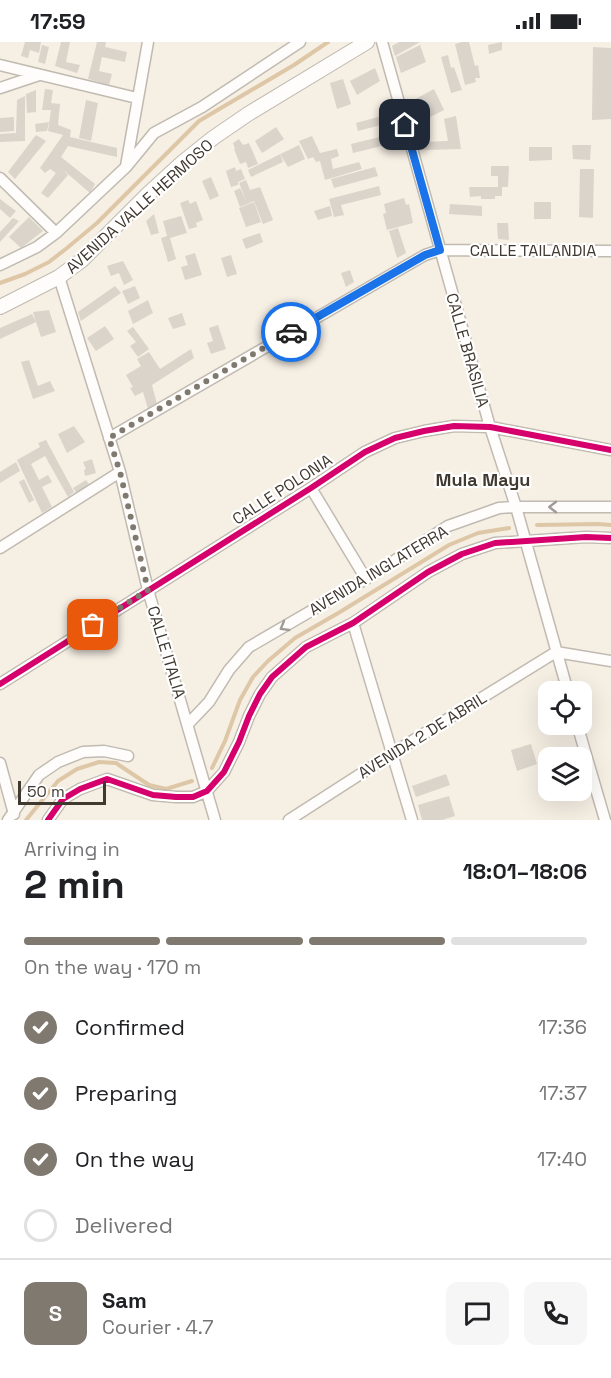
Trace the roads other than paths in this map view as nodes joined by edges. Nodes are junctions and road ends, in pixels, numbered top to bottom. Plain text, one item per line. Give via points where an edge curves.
1 (148, 42) edge
2 (300, 42) edge
3 (367, 42) edge
4 (382, 42) edge
5 (0, 65) edge
6 (39, 75) junction
7 (0, 88) edge
8 (137, 98) junction
9 (126, 167) junction
10 (0, 178) edge
11 (56, 233) junction
12 (440, 250) junction
13 (611, 250) edge
14 (0, 265) edge
15 (59, 277) junction
16 (0, 307) edge
17 (490, 427) junction
18 (109, 438) junction
19 (611, 450) edge
20 (120, 472) junction
21 (311, 488) junction
22 (516, 507) junction
23 (611, 507) edge
24 (611, 538) edge
25 (525, 541) junction
26 (0, 548) edge
27 (366, 579) junction
28 (148, 590) junction
29 (354, 623) junction
30 (556, 652) junction
31 (611, 661) edge
32 (565, 681) edge
33 (0, 684) edge
34 (188, 724) junction
35 (580, 735) edge
36 (393, 753) junction
37 (128, 756) dead end
38 (0, 763) edge
39 (207, 791) junction
40 (13, 818) edge
41 (48, 820) edge
42 (215, 820) edge
43 (289, 820) edge
44 (412, 820) edge
45 (605, 820) edge

1 - 8 street
2 - 9 street, AVENIDA VALLE HERMOSO via 202,107 154,133
3 - 15 street, AVENIDA VALLE HERMOSO via 206,144
4 - 12 street, CALLE BRASILIA
5 - 6 street
6 - 7 street
6 - 8 street
8 - 9 street
9 - 11 street, AVENIDA VALLE HERMOSO
10 - 11 street
11 - 14 street, AVENIDA VALLE HERMOSO
12 - 13 street, CALLE TAILANDIA
12 - 17 street, CALLE BRASILIA
12 - 18 street, CALLE TAILANDIA via 425,255
15 - 16 street, AVENIDA VALLE HERMOSO
15 - 18 street, CALLE ITALIA
17 - 19 street, CALLE POLONIA
17 - 21 street, CALLE POLONIA via 454,426 395,438 365,452
17 - 22 street, CALLE BRASILIA
18 - 20 street, CALLE ITALIA
20 - 26 street
20 - 28 street, CALLE ITALIA
21 - 27 street
21 - 28 street, CALLE POLONIA
23 -> 22 street, AVENIDA INGLATERRA
22 - 25 street, CALLE BRASILIA
22 - 27 street, AVENIDA INGLATERRA via 499,508 448,526
24 - 25 street, AVENIDA INGLATERRA
25 - 29 street, AVENIDA INGLATERRA via 495,543 462,554 428,572
25 - 30 street, CALLE BRASILIA
27 -> 34 street, AVENIDA INGLATERRA via 249,647
28 - 33 street, CALLE POLONIA
28 - 34 street, CALLE ITALIA
29 - 36 street
29 - 39 street, AVENIDA INGLATERRA via 306,647 272,677 260,694 224,772
30 - 31 street
30 - 32 street, CALLE BRASILIA
30 - 36 street, AVENIDA 2 DE ABRIL
34 - 39 street, CALLE ITALIA
35 - 45 street
36 - 43 street, AVENIDA 2 DE ABRIL
36 - 44 street
37 - 40 street via 83,752 58,762 39,775
38 - 40 street
39 - 41 street via 193,797 153,795 106,779 63,799
39 - 42 street, CALLE ITALIA

